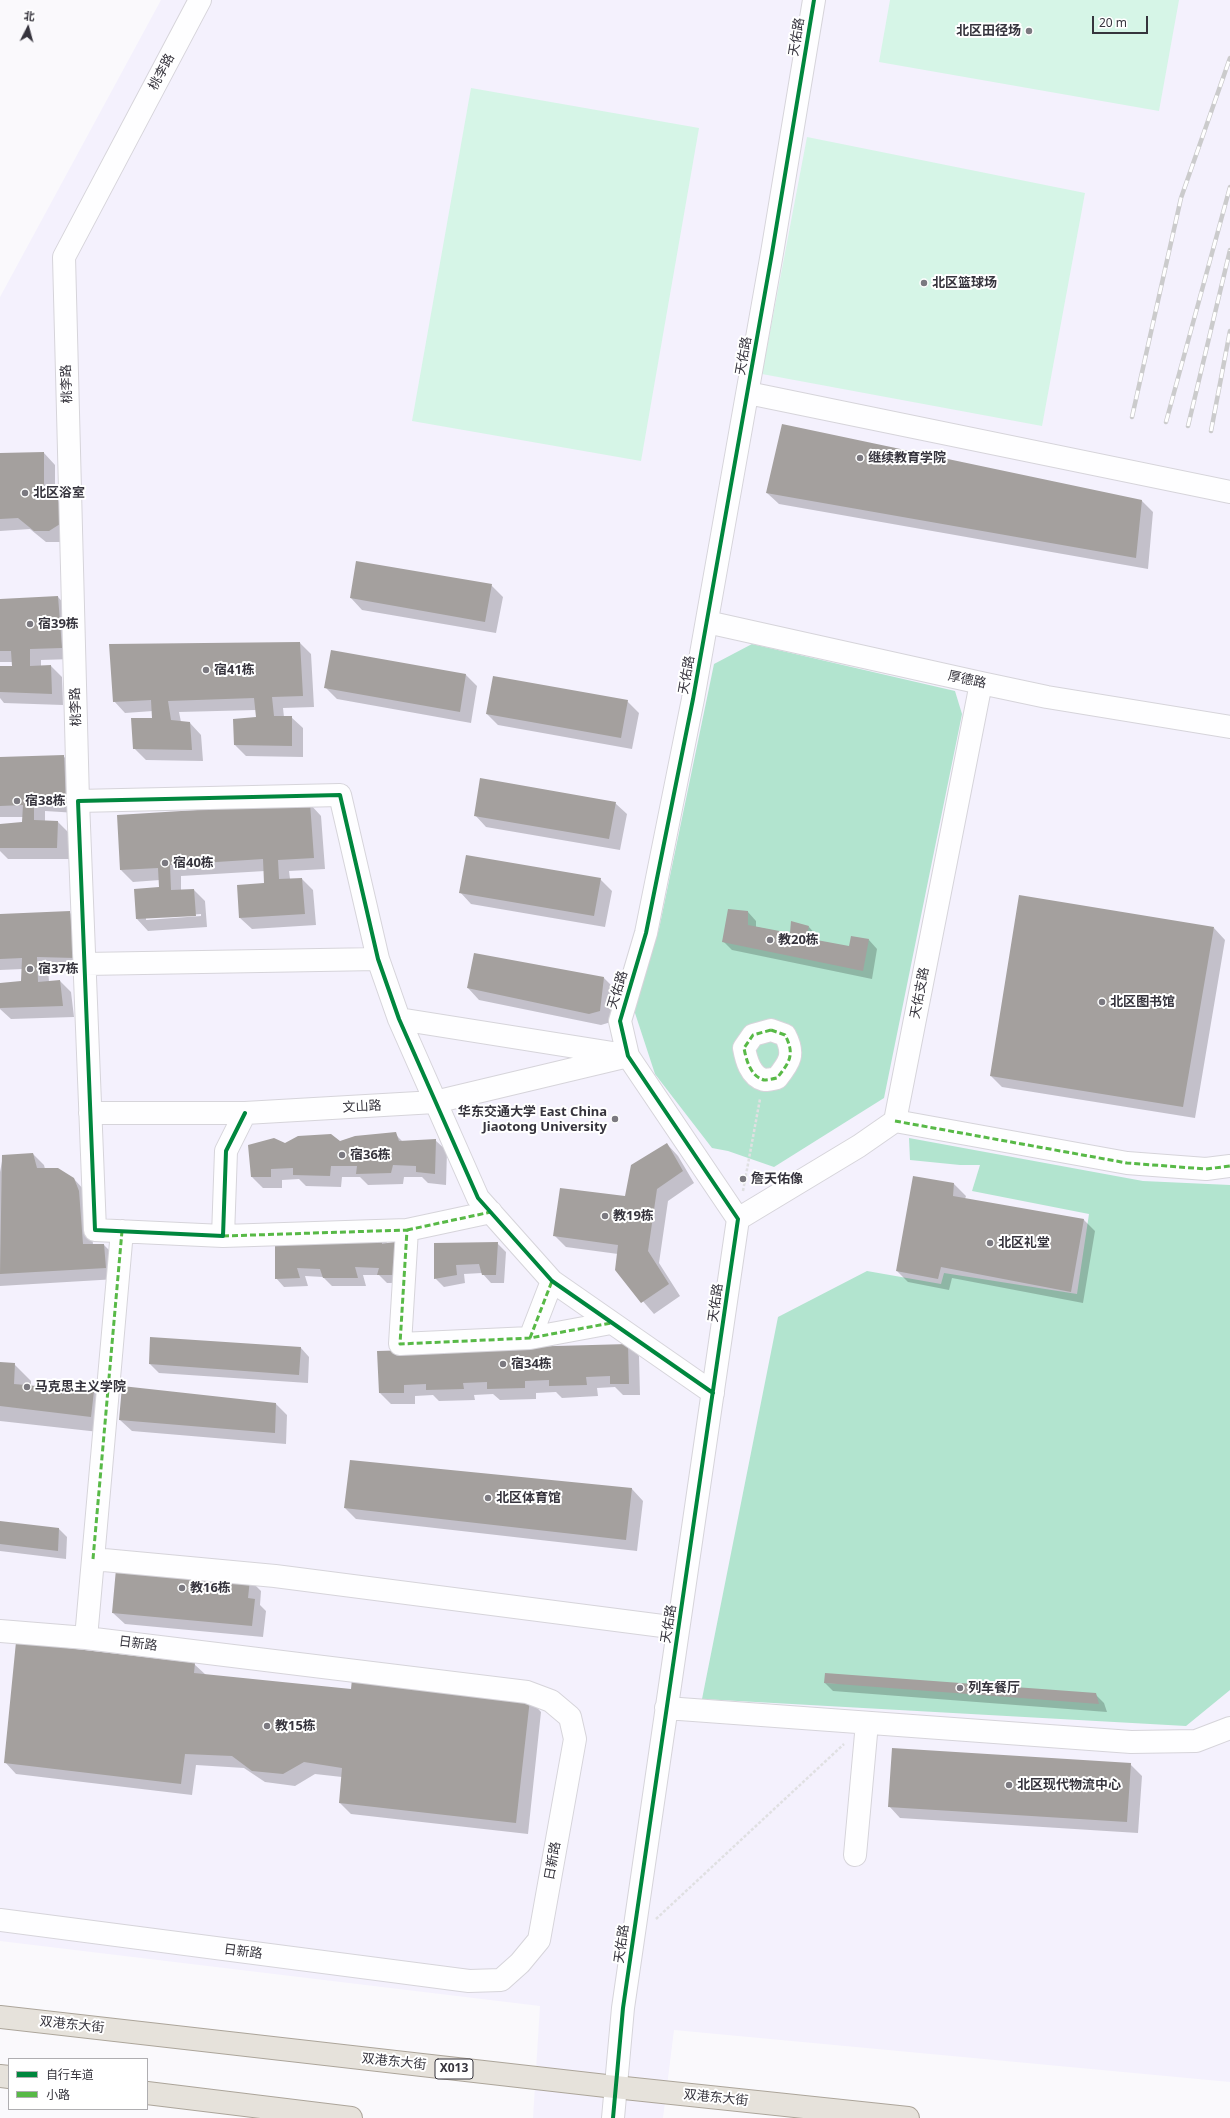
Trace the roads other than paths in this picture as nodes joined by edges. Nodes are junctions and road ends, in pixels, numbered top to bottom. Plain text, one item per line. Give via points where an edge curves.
1 (200, 0) edge
2 (814, 0) edge
3 (748, 393) junction
4 (1230, 492) edge
5 (707, 622) junction
6 (981, 683) junction
7 (1230, 727) edge
8 (78, 801) junction
9 (378, 959) junction
10 (85, 964) junction
11 (399, 1019) junction
12 (628, 1056) junction
13 (435, 1102) junction
14 (90, 1113) junction
15 (245, 1113) junction
16 (895, 1121) junction
17 (1230, 1166) edge
18 (491, 1212) junction
19 (738, 1219) junction
20 (407, 1230) junction
21 (122, 1231) junction
22 (223, 1236) junction
23 (552, 1281) junction
24 (611, 1323) junction
25 (530, 1338) junction
26 (713, 1393) junction
27 (93, 1559) junction
28 (678, 1628) junction
29 (0, 1631) edge
30 (86, 1638) junction
31 (666, 1708) junction
32 (866, 1723) junction
33 (1230, 1728) edge
34 (855, 1855) dead end
35 (0, 1920) edge
36 (0, 2017) edge
37 (615, 2087) junction
38 (148, 2094) edge
39 (351, 2118) edge
40 (613, 2118) edge
41 (908, 2118) edge

1 - 8 street, 桃李路 via 64,257
2 - 3 street, 天佑路
3 - 4 street
3 - 5 street, 天佑路
5 - 6 street, 厚德路
5 - 12 street, 天佑路 via 646,933 620,1020
6 - 7 street, 厚德路
6 - 16 street, 天佑支路
8 - 9 street via 340,795
8 - 10 street, 桃李路
9 - 10 street
9 - 11 street
10 - 14 street, 桃李路
11 - 12 street
11 - 13 street
12 - 13 street, 文山路
12 - 19 street, 天佑路
13 - 15 street, 文山路
13 - 18 street via 478,1198
14 - 15 street, 文山路
14 - 21 street, 桃李路 via 95,1230
15 - 22 street via 226,1151
16 - 17 street via 1128,1163 1206,1169
16 - 19 street via 859,1146
18 - 20 street
18 - 23 street
19 - 26 street, 天佑路
20 - 22 street
20 - 25 street via 400,1344
21 - 22 street
21 - 27 street
23 - 24 street
23 - 25 street
24 - 25 street
24 - 26 street
26 - 28 street, 天佑路
27 - 28 street via 275,1576
27 - 30 street
28 - 31 street, 天佑路
29 - 30 street, 日新路
30 - 35 street, 日新路 via 527,1692 551,1701 570,1717 575,1739 539,1940 520,1963 501,1980 469,1981
31 - 32 street
31 - 37 street, 天佑路 via 623,2008
32 - 33 street via 1131,1742 1196,1741
32 - 34 street
36 - 37 main road, 双港东大街 / X013
37 - 40 street, 天佑路
37 - 41 main road, 双港东大街 / X013
38 - 39 main road

